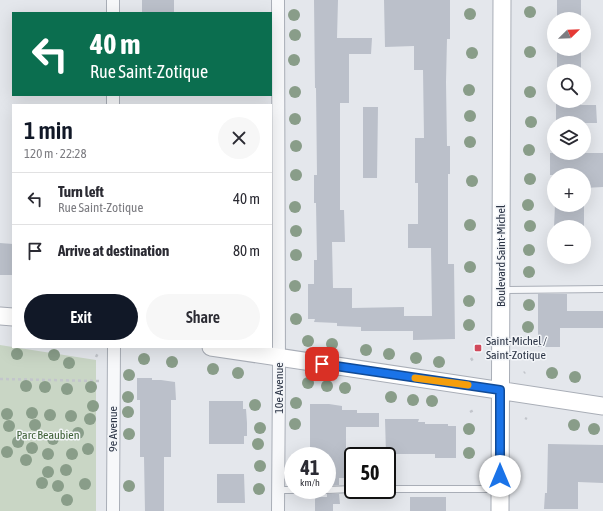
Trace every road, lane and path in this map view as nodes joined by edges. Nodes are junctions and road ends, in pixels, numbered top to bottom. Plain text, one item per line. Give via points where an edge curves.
1 (113, 0) edge
2 (278, 0) edge
3 (502, 0) edge
4 (113, 12) edge
5 (603, 289) edge
6 (501, 290) junction
7 (0, 316) edge
8 (12, 318) edge
9 (114, 348) edge
10 (218, 348) edge
11 (98, 353) dead end
12 (96, 357) dead end
13 (279, 357) junction
14 (471, 358) dead end
15 (474, 363) dead end
16 (0, 379) edge
17 (99, 381) dead end
18 (500, 390) junction
19 (603, 406) edge
20 (474, 410) dead end
21 (470, 412) dead end
22 (396, 489) edge
23 (500, 489) junction
24 (278, 490) junction
25 (284, 490) edge
26 (113, 511) edge
27 (278, 511) edge
28 (500, 511) edge

1 - 4 street
2 - 13 street, 10e Avenue
3 - 6 main road, Boulevard Saint-Michel
5 - 6 lane
6 - 18 main road, Boulevard Saint-Michel
7 - 8 main road
9 - 26 street, 9e Avenue
10 - 13 main road
11 - 12 path
13 - 18 main road
13 - 24 street, 10e Avenue
14 - 15 path
16 - 17 path
18 - 19 main road
18 - 23 main road, Boulevard Saint-Michel
20 - 21 path
22 - 23 lane
23 - 28 main road, Boulevard Saint-Michel
24 - 25 lane
24 - 27 street, 10e Avenue

